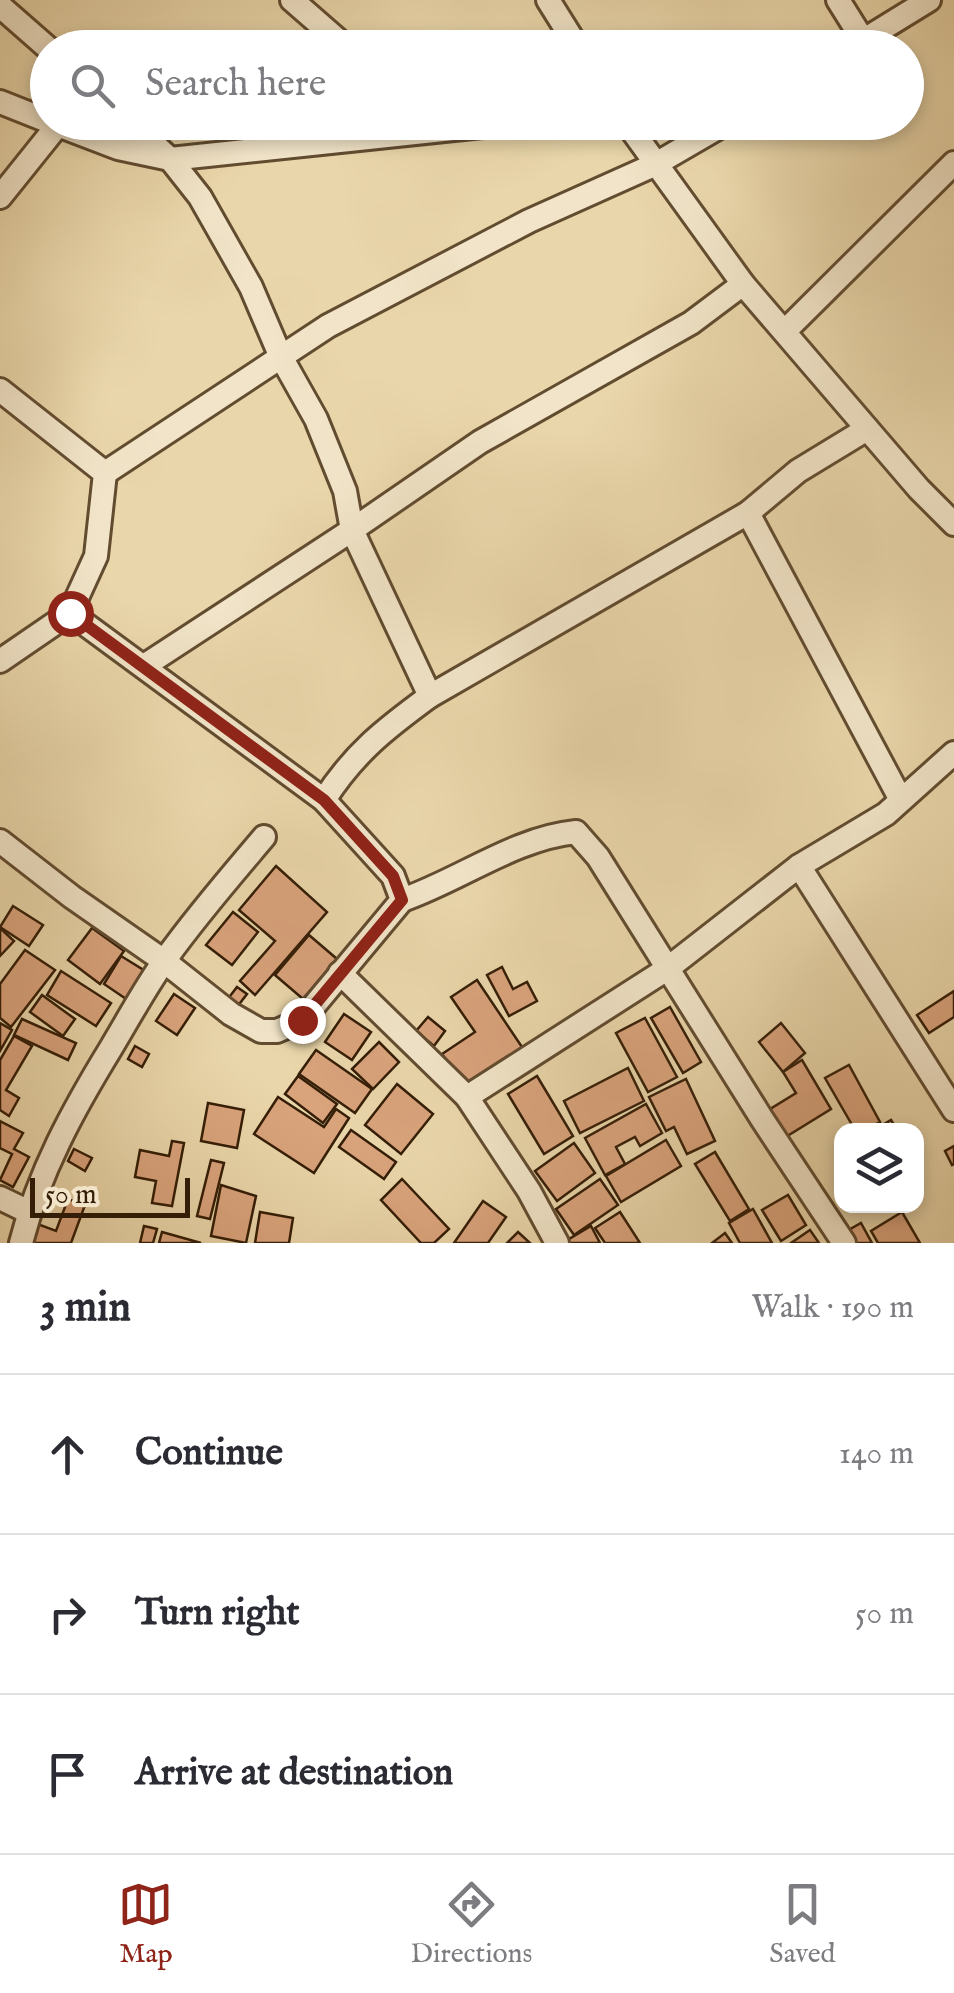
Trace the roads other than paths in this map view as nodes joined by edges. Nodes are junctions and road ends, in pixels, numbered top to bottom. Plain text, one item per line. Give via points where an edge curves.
1 (292, 0) edge
2 (548, 0) edge
3 (838, 0) edge
4 (928, 0) edge
5 (0, 6) edge
6 (326, 30) edge
7 (567, 30) edge
8 (851, 30) edge
9 (880, 30) edge
10 (30, 32) edge
11 (0, 102) edge
12 (30, 114) edge
13 (40, 140) edge
14 (97, 140) edge
15 (150, 140) edge
16 (326, 140) edge
17 (638, 140) edge
18 (697, 140) edge
19 (170, 158) junction
20 (954, 163) edge
21 (654, 165) junction
22 (0, 198) edge
23 (743, 284) junction
24 (784, 331) junction
25 (280, 354) junction
26 (0, 390) edge
27 (867, 428) junction
28 (105, 474) junction
29 (748, 513) junction
30 (954, 524) edge
31 (352, 530) junction
32 (70, 613) junction
33 (0, 661) edge
34 (144, 666) junction
35 (430, 696) junction
36 (952, 760) edge
37 (324, 800) junction
38 (901, 800) junction
39 (264, 838) dead end
40 (0, 841) edge
41 (800, 866) junction
42 (402, 900) junction
43 (164, 961) junction
44 (668, 969) junction
45 (340, 972) junction
46 (467, 1096) junction
47 (954, 1110) edge
48 (0, 1198) edge
49 (29, 1212) junction
50 (21, 1243) edge
51 (558, 1243) edge
52 (844, 1243) edge

1 - 6 street
2 - 7 street
3 - 8 street
4 - 9 street
5 - 10 street
11 - 12 street
13 - 22 street
14 - 19 street
15 - 19 street
16 - 19 street
17 - 21 street
18 - 21 street
19 - 25 street via 252,287
20 - 24 street
21 - 23 street
21 - 25 street via 512,230
23 - 24 street
23 - 31 street via 692,323 480,442
24 - 27 street
25 - 28 street
25 - 31 street via 316,419 345,491
26 - 28 street
27 - 29 street via 798,471
27 - 30 street
28 - 32 street via 96,556
29 - 35 street
29 - 38 street
31 - 34 street
31 - 35 street
32 - 33 street
32 - 34 street
34 - 37 street
35 - 37 street via 375,736
36 - 38 street
37 - 42 street via 393,876
38 - 41 street
39 - 43 street
40 - 43 street
41 - 44 street
41 - 47 street
42 - 44 street via 549,835 576,832
42 - 45 street
43 - 45 street via 261,1031 302,1020
43 - 49 street via 70,1117
44 - 46 street
44 - 52 street
45 - 46 street
46 - 51 street
48 - 49 street
49 - 50 street

